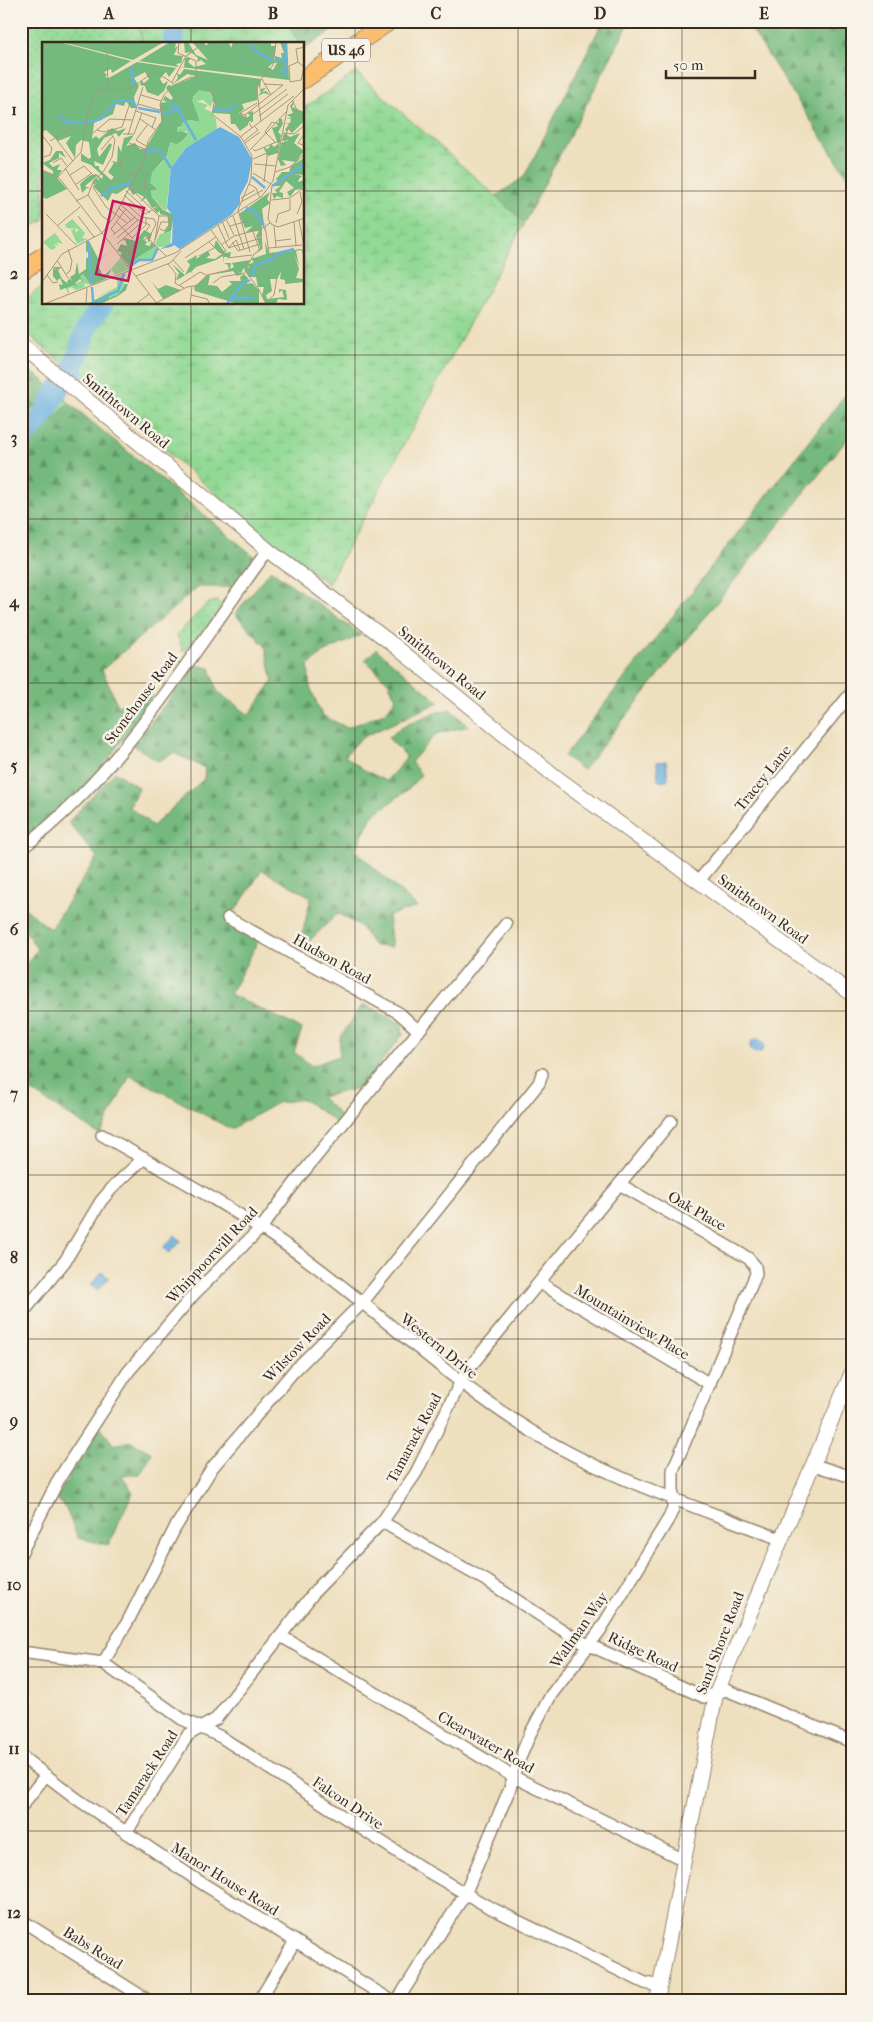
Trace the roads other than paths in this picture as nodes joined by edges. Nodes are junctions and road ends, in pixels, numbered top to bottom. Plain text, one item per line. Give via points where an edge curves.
1 (389, 21) edge
2 (305, 78) edge
3 (42, 257) edge
4 (21, 272) edge
5 (21, 345) edge
6 (268, 550) junction
7 (852, 692) edge
8 (21, 849) edge
9 (698, 882) junction
10 (228, 918) dead end
11 (506, 924) dead end
12 (852, 994) edge
13 (418, 1031) junction
14 (542, 1074) dead end
15 (671, 1121) dead end
16 (102, 1135) dead end
17 (144, 1158) junction
18 (621, 1185) junction
19 (261, 1228) junction
20 (755, 1266) joint
21 (540, 1283) junction
22 (362, 1304) junction
23 (21, 1315) edge
24 (852, 1372) edge
25 (460, 1383) junction
26 (710, 1384) junction
27 (814, 1465) junction
28 (852, 1477) edge
29 (672, 1498) junction
30 (382, 1522) junction
31 (780, 1538) junction
32 (21, 1553) edge
33 (281, 1636) junction
34 (590, 1644) junction
35 (21, 1652) edge
36 (104, 1663) junction
37 (716, 1694) junction
38 (201, 1728) junction
39 (852, 1742) edge
40 (21, 1756) edge
41 (45, 1776) junction
42 (514, 1777) junction
43 (21, 1807) edge
44 (126, 1833) junction
45 (684, 1860) junction
46 (466, 1894) junction
47 (21, 1920) edge
48 (295, 1941) junction
49 (660, 1986) junction
50 (149, 2001) edge
51 (259, 2001) edge
52 (392, 2001) edge
53 (397, 2001) edge
54 (658, 2001) edge

1 - 2 main road, US 46
3 - 4 main road
5 - 6 street, Smithtown Road
6 - 8 street, Stonehouse Road via 101,776 59,818
6 - 9 street, Smithtown Road via 395,646 556,777
7 - 9 street, Tracey Lane
9 - 12 street, Smithtown Road
10 - 13 street, Hudson Road via 399,1013
11 - 13 street, Whippoorwill Road
13 - 19 street, Whippoorwill Road
14 - 22 street, Wilstow Road via 539,1083
15 - 18 street, Tamarack Road
16 - 17 street, Western Drive
17 - 19 street, Western Drive
17 - 23 street via 101,1201 65,1261
18 - 20 street, Oak Place via 748,1258
18 - 21 street, Tamarack Road
19 - 22 street, Western Drive via 312,1263
19 - 32 street, Whippoorwill Road via 195,1293 128,1372 60,1477
20 - 26 street, Wallman Way via 756,1274
21 - 25 street, Tamarack Road
21 - 26 street, Mountainview Place
22 - 25 street, Western Drive
22 - 36 street, Wilstow Road via 288,1378 212,1468
24 - 27 street, Sand Shore Road
25 - 29 street, Western Drive via 530,1430 576,1455
25 - 30 street, Tamarack Road via 416,1473
26 - 29 street, Wallman Way via 673,1470
27 - 28 street
27 - 31 street, Sand Shore Road
29 - 31 street, Western Drive
29 - 34 street, Wallman Way via 673,1509 669,1518
30 - 33 street, Tamarack Road via 316,1590
30 - 34 street, Ridge Road via 487,1581 578,1640
31 - 37 street, Sand Shore Road
33 - 38 street, Tamarack Road via 216,1719
33 - 42 street, Clearwater Road
34 - 37 street, Ridge Road via 704,1697
34 - 42 street, Wallman Way via 551,1694 530,1734
35 - 36 street, Falcon Drive
36 - 38 street, Falcon Drive via 182,1719
37 - 39 street, Ridge Road via 726,1690
37 - 45 street, Sand Shore Road
38 - 44 street, Tamarack Road via 188,1734
38 - 46 street, Falcon Drive via 221,1737 370,1836
40 - 41 street, Manor House Road
41 - 43 street
41 - 44 street, Manor House Road
42 - 45 street, Clearwater Road
42 - 46 street, Wallman Way
44 - 48 street, Manor House Road
45 - 49 street, Sand Shore Road
46 - 49 street, Falcon Drive via 645,1983
46 - 53 street, Wallman Way
47 - 50 street, Babs Road
48 - 51 street
48 - 52 street, Manor House Road
49 - 54 street, Sand Shore Road

